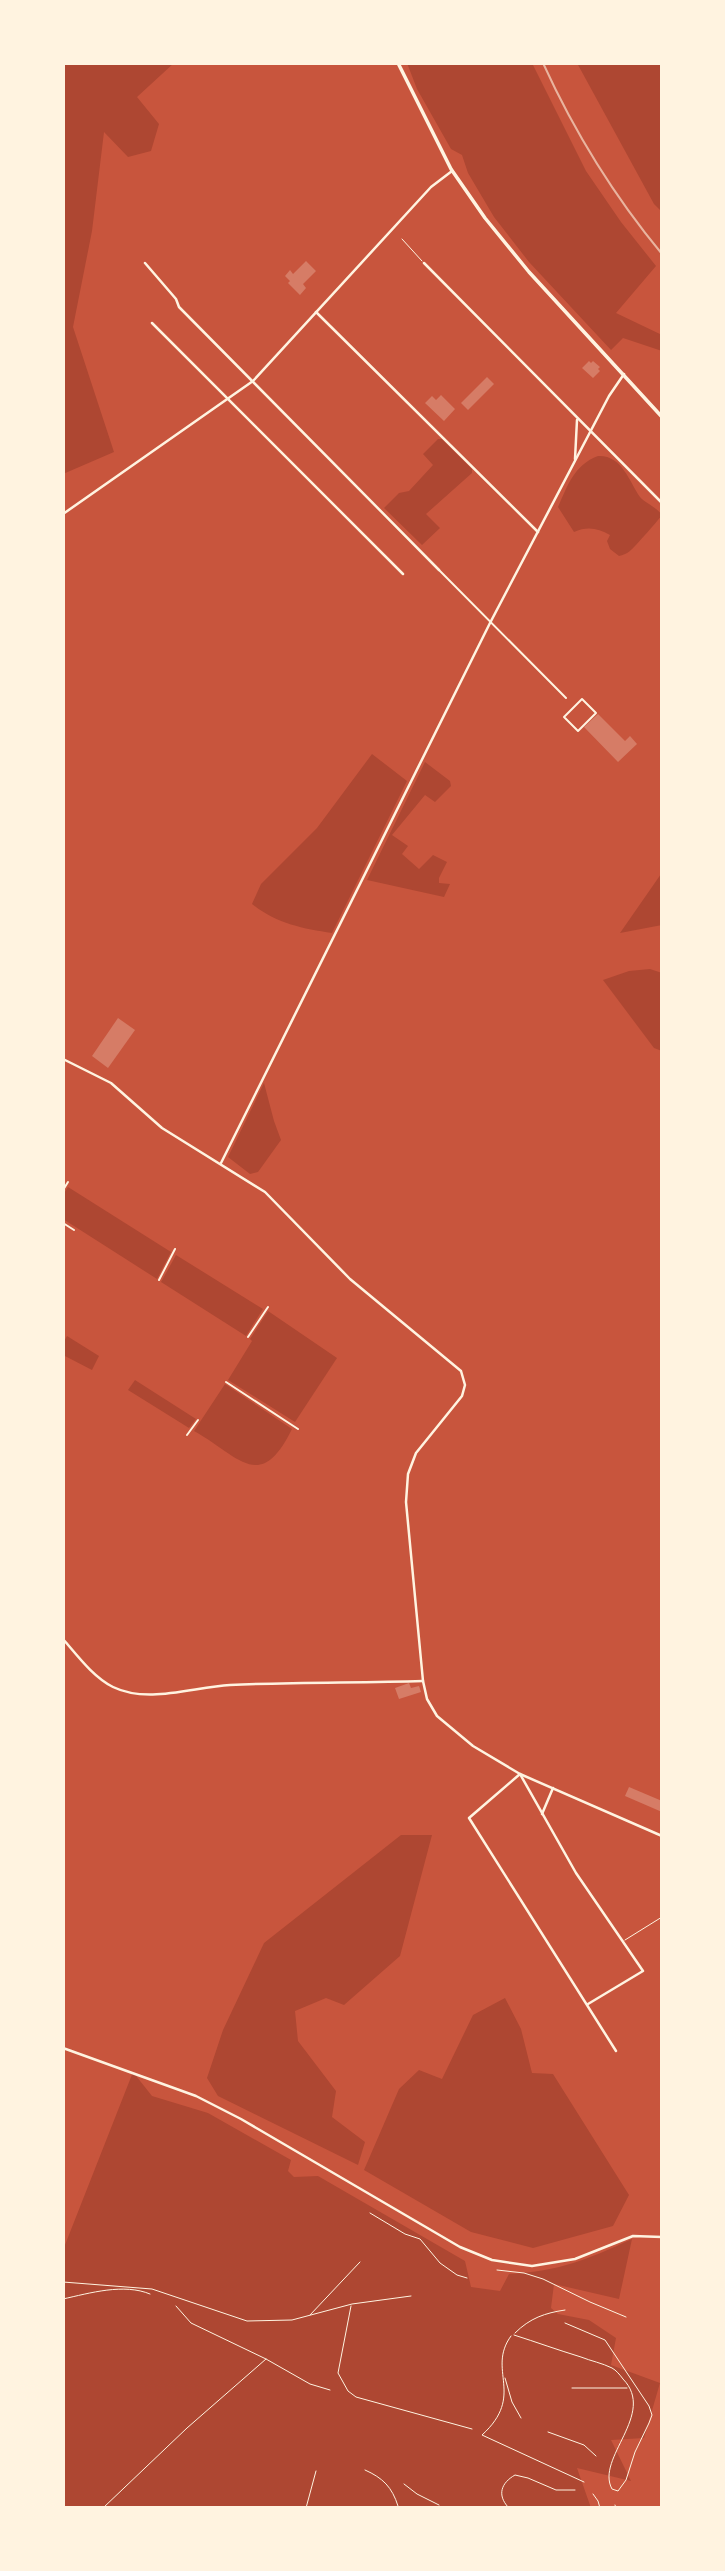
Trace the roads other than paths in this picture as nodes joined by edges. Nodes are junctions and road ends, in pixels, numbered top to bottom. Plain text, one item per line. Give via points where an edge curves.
1 (398, 63) edge
2 (452, 171) junction
3 (402, 239) dead end
4 (145, 263) dead end
5 (424, 263) joint
6 (316, 312) junction
7 (152, 323) dead end
8 (624, 374) junction
9 (253, 381) junction
10 (230, 398) junction
11 (662, 416) edge
12 (577, 419) junction
13 (590, 432) junction
14 (575, 462) junction
15 (662, 503) edge
16 (63, 514) edge
17 (538, 532) junction
18 (439, 570) joint
19 (403, 574) dead end
20 (490, 623) junction
21 (566, 698) dead end
22 (564, 716) joint
23 (63, 1059) edge
24 (220, 1164) junction
25 (68, 1182) dead end
26 (63, 1190) edge
27 (63, 1223) edge
28 (74, 1230) dead end
29 (175, 1249) dead end
30 (159, 1280) dead end
31 (268, 1307) dead end
32 (248, 1337) dead end
33 (226, 1382) dead end
34 (198, 1420) dead end
35 (298, 1429) dead end
36 (187, 1435) dead end
37 (63, 1639) edge
38 (423, 1681) junction
39 (520, 1774) junction
40 (553, 1788) junction
41 (542, 1814) junction
42 (662, 1836) edge
43 (662, 1917) edge
44 (623, 1942) junction
45 (588, 2004) junction
46 (63, 2048) edge
47 (617, 2051) dead end
48 (662, 2237) edge

1 - 2 main road
2 - 6 street via 431,187
2 - 8 main road via 529,272
3 - 5 lane
4 - 9 street via 179,307
5 - 12 street
6 - 9 street
6 - 17 street
7 - 10 street
8 - 11 main road
8 - 13 street
9 - 10 street
9 - 18 street
10 - 16 street
10 - 19 street
12 - 13 street
12 - 14 street
13 - 14 street
13 - 15 street
14 - 17 street
17 - 20 street
18 - 20 street
20 - 21 street
20 - 24 street
22 - 22 street via 578,731 596,713 582,699
23 - 24 street via 111,1083 162,1128
24 - 38 street via 265,1192 350,1279 461,1371 462,1396 416,1453 408,1474 406,1502
25 - 26 street
27 - 28 street
29 - 30 street
31 - 32 street
33 - 35 street
34 - 36 street
37 - 38 street via 112,1686 130,1692
38 - 39 street via 429,1704 447,1726
39 - 40 street
39 - 41 street
39 - 45 street via 469,1818
40 - 41 street
40 - 42 street
41 - 44 street
43 - 44 lane
44 - 45 street via 643,1971
45 - 47 street
46 - 48 street via 197,2096 460,2247 492,2260 532,2266 575,2259 633,2236

